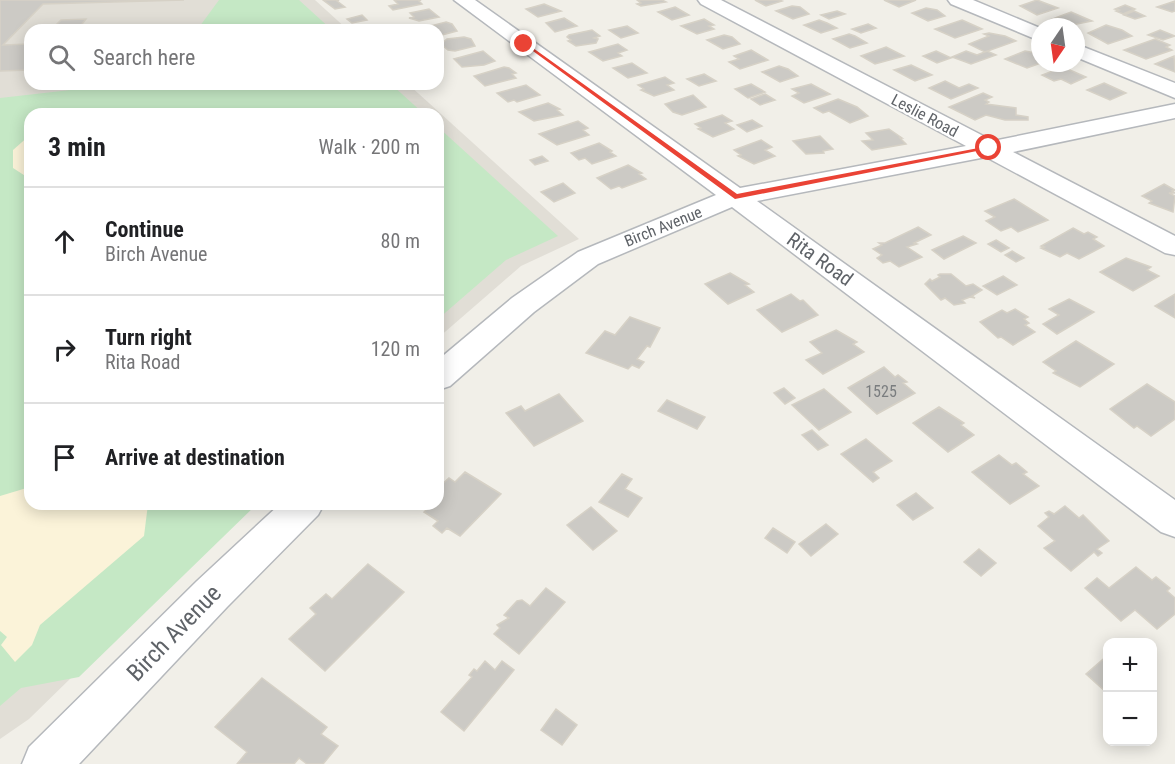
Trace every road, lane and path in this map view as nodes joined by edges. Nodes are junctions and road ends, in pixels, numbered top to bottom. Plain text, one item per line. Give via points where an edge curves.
1 (463, 0) edge
2 (706, 0) edge
3 (957, 0) edge
4 (1031, 31) edge
5 (1085, 54) edge
6 (1175, 91) edge
7 (1175, 111) edge
8 (989, 148) junction
9 (735, 197) junction
10 (1175, 247) edge
11 (444, 373) edge
12 (299, 510) edge
13 (1175, 521) edge
14 (46, 764) edge

1 - 9 street, Rita Road
2 - 8 street, Leslie Road
3 - 4 street
5 - 6 street
7 - 8 street, Birch Avenue
8 - 9 street, Birch Avenue
8 - 10 street, Leslie Road
9 - 11 street, Birch Avenue via 588,258 523,305
9 - 13 street, Rita Road
12 - 14 street, Birch Avenue

